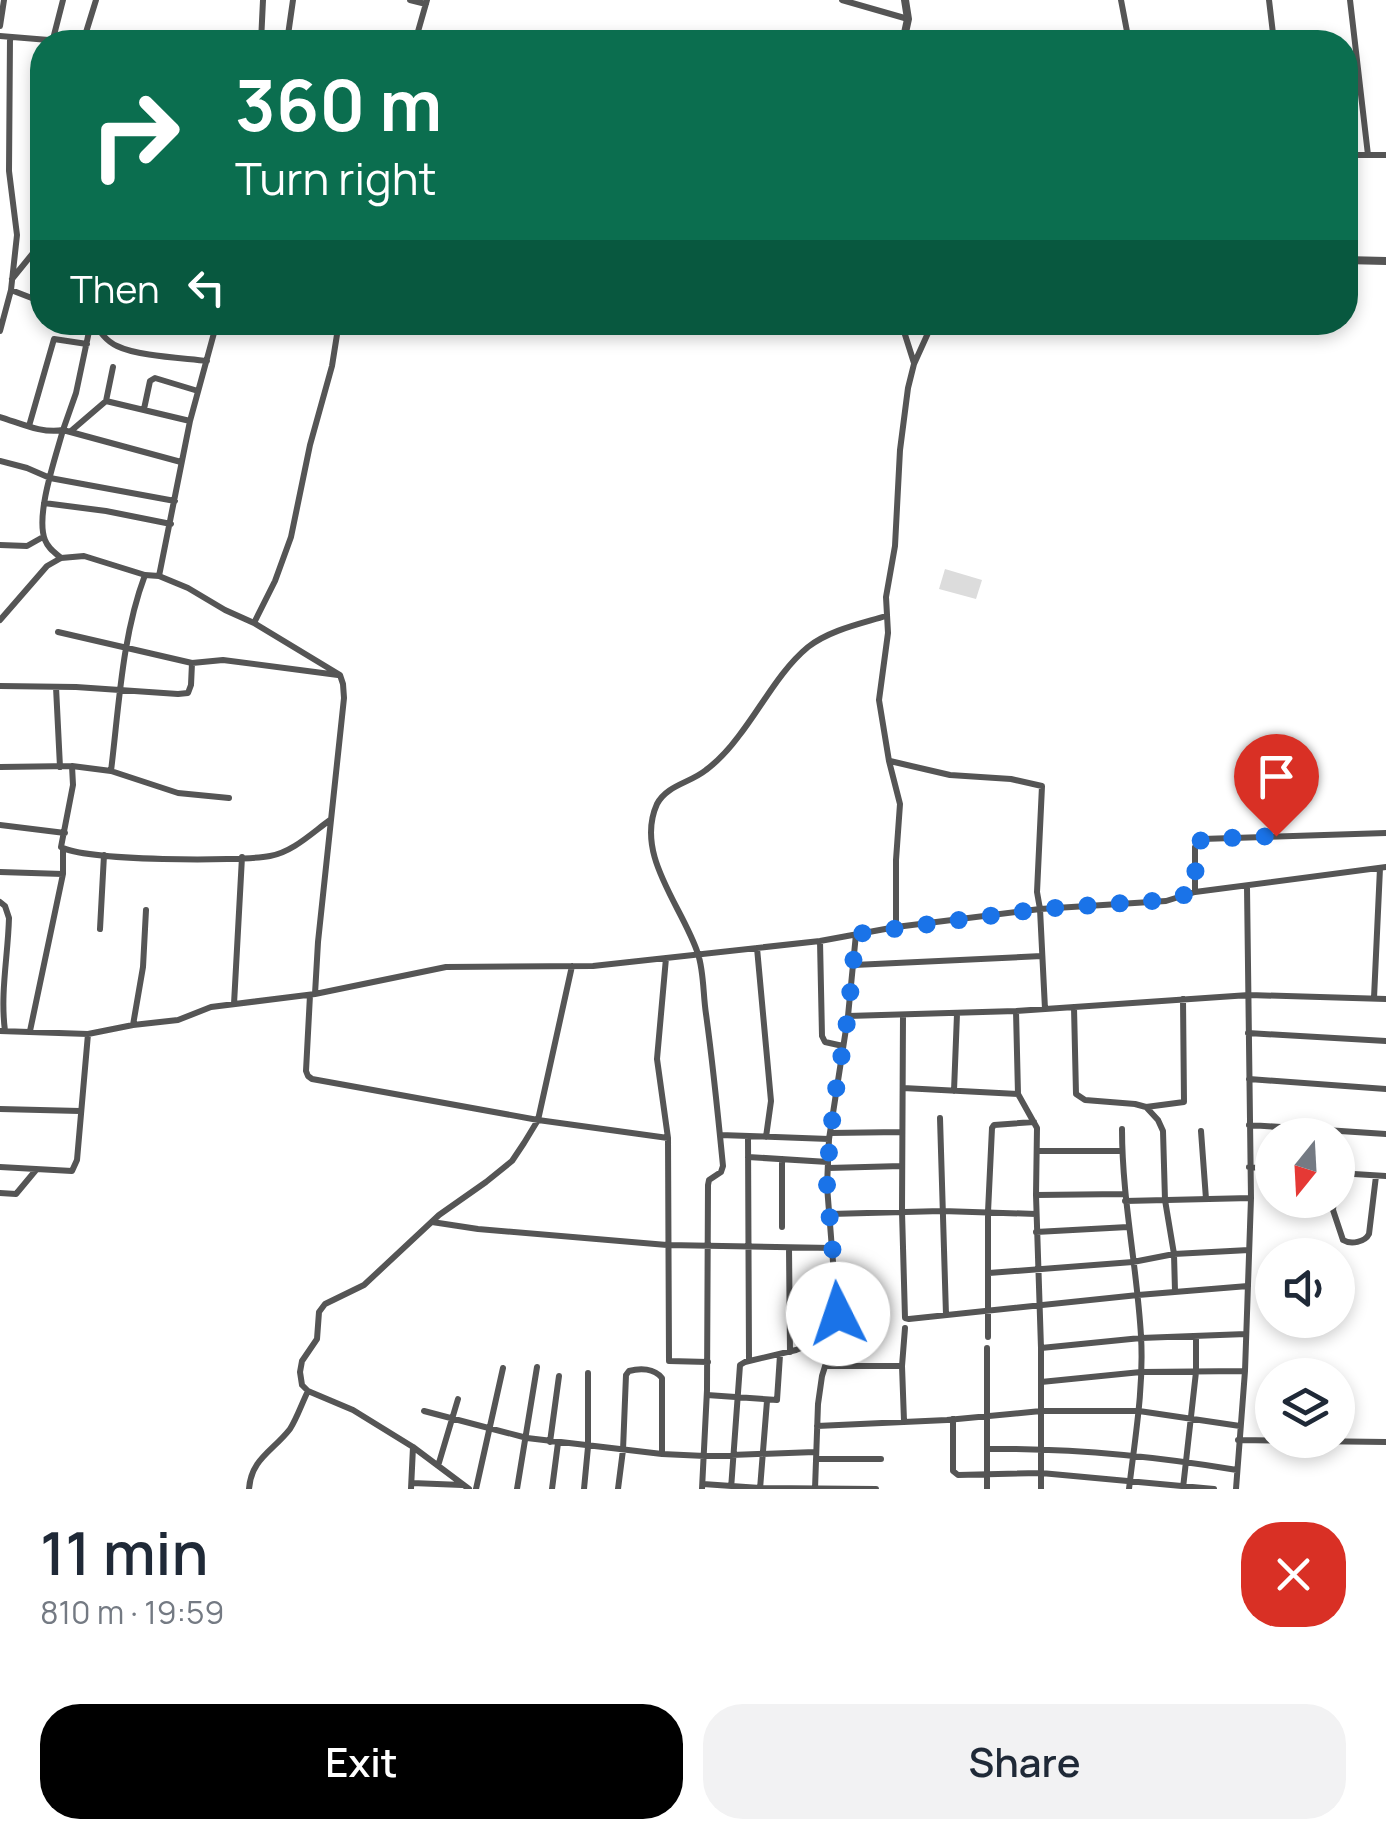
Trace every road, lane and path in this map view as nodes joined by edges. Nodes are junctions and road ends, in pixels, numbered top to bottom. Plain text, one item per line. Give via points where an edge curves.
1 (4, 0) edge
2 (63, 0) edge
3 (96, 0) edge
4 (262, 0) edge
5 (292, 0) edge
6 (410, 0) edge
7 (842, 0) edge
8 (906, 0) edge
9 (1130, 0) edge
10 (1269, 0) edge
11 (1350, 0) edge
12 (426, 2) edge
13 (1121, 3) edge
14 (908, 19) junction
15 (0, 26) edge
16 (56, 30) edge
17 (87, 30) edge
18 (261, 30) edge
19 (288, 30) edge
20 (418, 30) edge
21 (906, 30) edge
22 (1127, 30) edge
23 (1273, 30) edge
24 (1353, 30) edge
25 (0, 36) edge
26 (10, 37) junction
27 (30, 38) edge
28 (1358, 69) edge
29 (1358, 156) edge
30 (1368, 156) junction
31 (1386, 156) edge
32 (30, 257) edge
33 (1358, 260) edge
34 (1386, 261) edge
35 (11, 280) junction
36 (11, 290) junction
37 (30, 297) edge
38 (0, 331) edge
39 (89, 335) edge
40 (103, 335) edge
41 (213, 335) edge
42 (337, 335) edge
43 (905, 335) edge
44 (927, 335) edge
45 (87, 344) junction
46 (207, 361) junction
47 (914, 364) junction
48 (113, 367) dead end
49 (198, 391) junction
50 (106, 401) junction
51 (144, 409) junction
52 (0, 417) edge
53 (190, 420) junction
54 (29, 426) junction
55 (67, 431) junction
56 (0, 460) edge
57 (181, 462) junction
58 (50, 478) junction
59 (176, 501) junction
60 (44, 503) junction
61 (171, 524) junction
62 (43, 537) junction
63 (0, 545) edge
64 (61, 558) junction
65 (146, 575) junction
66 (159, 576) junction
67 (886, 616) junction
68 (0, 620) edge
69 (254, 623) junction
70 (58, 632) dead end
71 (128, 648) junction
72 (192, 663) junction
73 (340, 675) junction
74 (0, 686) edge
75 (56, 687) junction
76 (120, 690) junction
77 (888, 761) junction
78 (72, 766) junction
79 (0, 767) edge
80 (60, 767) junction
81 (111, 771) junction
82 (230, 798) dead end
83 (331, 819) junction
84 (0, 824) edge
85 (64, 833) junction
86 (1386, 833) edge
87 (63, 849) junction
88 (104, 855) junction
89 (242, 857) junction
90 (1383, 867) edge
91 (0, 872) edge
92 (63, 874) junction
93 (1247, 886) junction
94 (1195, 892) junction
95 (0, 902) edge
96 (1040, 909) junction
97 (146, 910) dead end
98 (896, 928) junction
99 (100, 929) dead end
100 (856, 934) junction
101 (820, 941) junction
102 (758, 948) junction
103 (698, 954) junction
104 (1042, 956) junction
105 (666, 958) junction
106 (853, 965) junction
107 (572, 966) junction
108 (313, 995) junction
109 (1249, 995) junction
110 (1374, 998) junction
111 (1182, 999) junction
112 (1386, 999) edge
113 (234, 1004) junction
114 (1074, 1007) junction
115 (1044, 1009) junction
116 (1016, 1011) junction
117 (958, 1014) junction
118 (903, 1015) junction
119 (848, 1016) junction
120 (132, 1025) junction
121 (2, 1030) edge
122 (30, 1031) junction
123 (1248, 1033) junction
124 (88, 1034) junction
125 (1386, 1041) edge
126 (843, 1046) junction
127 (1248, 1079) junction
128 (902, 1088) junction
129 (1386, 1088) edge
130 (954, 1091) junction
131 (1018, 1094) junction
132 (1146, 1107) junction
133 (0, 1108) edge
134 (80, 1111) junction
135 (940, 1118) dead end
136 (538, 1120) junction
137 (1035, 1122) junction
138 (1249, 1125) junction
139 (1122, 1129) dead end
140 (1201, 1131) dead end
141 (902, 1132) junction
142 (1386, 1134) edge
143 (720, 1135) junction
144 (748, 1136) junction
145 (766, 1136) junction
146 (830, 1136) junction
147 (668, 1138) junction
148 (1037, 1151) junction
149 (1122, 1151) junction
150 (748, 1157) junction
151 (782, 1159) junction
152 (828, 1165) junction
153 (902, 1166) junction
154 (1250, 1167) junction
155 (1255, 1167) edge
156 (0, 1168) edge
157 (37, 1169) junction
158 (1355, 1174) edge
159 (1376, 1176) junction
160 (1386, 1176) edge
161 (0, 1194) edge
162 (1036, 1195) junction
163 (1125, 1198) junction
164 (1250, 1198) junction
165 (1206, 1199) junction
166 (1165, 1200) junction
167 (942, 1211) junction
168 (902, 1212) junction
169 (988, 1212) junction
170 (830, 1214) junction
171 (1036, 1214) junction
172 (1336, 1218) edge
173 (432, 1222) junction
174 (782, 1227) dead end
175 (1128, 1227) junction
176 (1036, 1232) junction
177 (667, 1246) junction
178 (708, 1248) junction
179 (749, 1248) junction
180 (789, 1248) junction
181 (832, 1248) junction
182 (1249, 1250) junction
183 (1174, 1254) junction
184 (1133, 1262) junction
185 (1037, 1271) junction
186 (989, 1273) junction
187 (1248, 1286) junction
188 (1175, 1291) junction
189 (1138, 1295) junction
190 (1039, 1306) junction
191 (988, 1311) junction
192 (946, 1315) junction
193 (905, 1328) dead end
194 (836, 1334) junction
195 (1246, 1334) junction
196 (1196, 1336) junction
197 (988, 1337) dead end
198 (1141, 1338) junction
199 (987, 1348) dead end
200 (1041, 1348) junction
201 (790, 1352) junction
202 (780, 1355) junction
203 (749, 1361) junction
204 (708, 1362) junction
205 (826, 1366) junction
206 (902, 1366) junction
207 (537, 1367) dead end
208 (503, 1368) dead end
209 (1244, 1371) junction
210 (1141, 1372) junction
211 (1196, 1372) junction
212 (588, 1373) dead end
213 (559, 1376) dead end
214 (1041, 1382) junction
215 (308, 1391) junction
216 (707, 1396) junction
217 (738, 1398) junction
218 (458, 1399) dead end
219 (767, 1401) junction
220 (1041, 1411) junction
221 (1139, 1411) junction
222 (424, 1412) dead end
223 (986, 1416) junction
224 (1191, 1418) junction
225 (452, 1419) junction
226 (953, 1419) junction
227 (904, 1421) junction
228 (817, 1426) junction
229 (1240, 1426) junction
230 (490, 1429) junction
231 (527, 1438) junction
232 (1238, 1440) junction
233 (554, 1442) junction
234 (1386, 1442) edge
235 (588, 1446) junction
236 (412, 1447) junction
237 (1041, 1448) junction
238 (986, 1449) junction
239 (623, 1450) junction
240 (662, 1454) junction
241 (761, 1454) junction
242 (1133, 1454) junction
243 (734, 1455) junction
244 (705, 1456) junction
245 (816, 1456) junction
246 (882, 1458) dead end
247 (1186, 1462) junction
248 (438, 1466) junction
249 (1237, 1470) junction
250 (1041, 1473) junction
251 (986, 1474) junction
252 (1130, 1485) edge
253 (411, 1486) edge
254 (703, 1486) edge
255 (1183, 1487) edge
256 (469, 1488) edge
257 (732, 1488) edge
258 (815, 1488) edge
259 (249, 1489) edge
260 (517, 1489) edge
261 (552, 1489) edge
262 (584, 1489) edge
263 (618, 1489) edge
264 (760, 1489) edge
265 (876, 1489) edge
266 (987, 1489) edge
267 (1041, 1489) edge
268 (1214, 1489) edge
269 (1236, 1489) edge

1 - 15 street
2 - 16 street
3 - 17 street
4 - 18 street
5 - 19 street
6 - 12 street
7 - 14 street
8 - 14 street
9 - 13 street
10 - 23 street
11 - 24 street
12 - 20 street
13 - 22 street
14 - 21 street
25 - 26 street
26 - 27 street
26 - 35 street via 8,172 17,235
28 - 30 street
29 - 30 street
30 - 31 street
32 - 35 street
33 - 34 street
35 - 36 street
36 - 37 street
36 - 38 street
39 - 45 street
40 - 46 street via 127,350
41 - 46 street
42 - 69 street via 291,537
43 - 47 street
44 - 47 street
45 - 54 street via 54,339
45 - 55 street
46 - 49 street
47 - 67 street
48 - 50 street
49 - 51 street via 156,378
49 - 53 street
50 - 51 street
50 - 55 street
51 - 53 street
52 - 54 street
53 - 57 street
54 - 55 street
55 - 57 street
55 - 58 street
56 - 58 street
57 - 59 street
58 - 59 street
58 - 60 street
59 - 61 street
60 - 61 street
60 - 62 street
61 - 66 street
62 - 63 street via 27,546
62 - 64 street
64 - 65 street via 84,556
64 - 68 street
65 - 66 street
65 - 71 street
66 - 69 street
67 - 77 street via 878,700
67 - 103 street via 808,648 720,756 661,797 652,855
69 - 73 street
70 - 71 street
71 - 72 street
71 - 76 street
72 - 73 street via 224,660
72 - 76 street via 188,693
73 - 83 street via 344,698
74 - 75 street
75 - 76 street
75 - 80 street
76 - 81 street
77 - 96 street via 1042,786
77 - 98 street via 900,804
78 - 80 street
78 - 81 street
78 - 85 street
79 - 80 street
81 - 82 street via 178,793
83 - 89 street via 286,850
83 - 108 street
84 - 85 street
85 - 87 street
86 - 94 street via 1202,839 1196,846
87 - 88 street
87 - 92 street
88 - 89 street
88 - 99 street
89 - 113 street
90 - 93 street
90 - 110 street
91 - 92 street
92 - 122 street
93 - 94 street
93 - 109 street
94 - 96 street
95 - 121 street via 10,918
96 - 98 street
96 - 104 street
97 - 120 street
98 - 100 street
100 - 101 street
100 - 106 street
101 - 102 street
101 - 126 street via 822,1036
102 - 103 street
102 - 145 street via 771,1102
103 - 105 street
103 - 143 street
104 - 106 street
104 - 115 street
105 - 107 street
105 - 147 street via 657,1059
106 - 119 street
107 - 108 street via 446,967
107 - 136 street
108 - 113 street
108 - 136 street via 306,1072 312,1079
109 - 110 street
109 - 111 street
109 - 123 street
110 - 112 street
111 - 114 street
111 - 132 street via 1184,1102
113 - 120 street
114 - 115 street
114 - 132 street via 1076,1094
115 - 116 street
116 - 117 street
116 - 131 street
117 - 118 street
117 - 130 street
118 - 119 street
118 - 128 street
119 - 126 street
120 - 124 street
121 - 122 street
122 - 124 street
123 - 125 street
123 - 127 street
124 - 134 street
126 - 146 street
127 - 129 street
127 - 138 street
128 - 130 street
128 - 141 street
130 - 131 street
131 - 137 street
132 - 166 street via 1163,1132
133 - 134 street
134 - 157 street via 72,1171
135 - 167 street
136 - 147 street
136 - 173 street via 512,1160
137 - 148 street
137 - 169 street via 993,1126
138 - 142 street
138 - 154 street
139 - 149 street
140 - 165 street
141 - 146 street
141 - 153 street
143 - 144 street
143 - 178 street via 722,1170 708,1185
144 - 145 street
144 - 150 street
145 - 146 street
146 - 152 street
147 - 177 street
148 - 149 street
148 - 162 street
149 - 163 street
150 - 151 street
150 - 179 street
151 - 152 street
151 - 174 street
152 - 153 street
152 - 170 street
153 - 168 street
154 - 155 street
154 - 164 street
156 - 157 street
157 - 161 street via 16,1194
158 - 159 street
159 - 160 street
159 - 172 street via 1364,1240 1342,1240
162 - 163 street
162 - 171 street
163 - 166 street
163 - 175 street
164 - 165 street
164 - 182 street
165 - 166 street
166 - 183 street
167 - 168 street
167 - 169 street
167 - 192 street
168 - 170 street
168 - 192 street via 905,1318
169 - 171 street
169 - 186 street
170 - 181 street
171 - 176 street
173 - 177 street
173 - 215 street via 364,1285 318,1312 318,1335 300,1372
175 - 176 street
175 - 184 street
176 - 185 street
177 - 178 street
177 - 204 street via 669,1361
178 - 179 street
178 - 204 street
179 - 180 street
179 - 203 street
180 - 181 street
180 - 201 street
181 - 194 street
182 - 183 street
182 - 187 street
183 - 184 street
183 - 188 street
184 - 185 street
184 - 189 street
185 - 186 street
185 - 190 street
186 - 191 street
187 - 188 street
187 - 195 street
188 - 189 street
189 - 190 street
189 - 198 street
190 - 191 street
190 - 200 street
191 - 192 street
191 - 197 street
193 - 206 street
194 - 201 street
194 - 205 street
195 - 196 street
195 - 209 street
196 - 198 street
196 - 211 street
198 - 200 street
198 - 210 street
199 - 223 street
200 - 214 street
201 - 202 street
202 - 203 street
202 - 219 street via 777,1399
203 - 217 street via 740,1365
204 - 216 street
205 - 206 street
205 - 228 street
206 - 227 street
207 - 231 street
208 - 230 street
209 - 211 street
209 - 229 street
210 - 211 street
210 - 214 street
210 - 221 street
211 - 224 street
212 - 235 street
213 - 233 street
214 - 220 street
215 - 236 street via 354,1410
215 - 259 street via 292,1426 256,1462
216 - 217 street
216 - 244 street
217 - 219 street
217 - 243 street
218 - 225 street
219 - 241 street
220 - 221 street
220 - 223 street
220 - 237 street
221 - 224 street
221 - 242 street
222 - 225 street
223 - 226 street
223 - 238 street
224 - 229 street
224 - 247 street
225 - 230 street
225 - 248 street
226 - 227 street
226 - 251 street via 953,1471
227 - 228 street
228 - 245 street
229 - 232 street
230 - 231 street
230 - 256 street
231 - 233 street
231 - 260 street
232 - 234 street
232 - 249 street
233 - 235 street
233 - 261 street
235 - 239 street
235 - 262 street
236 - 248 street
236 - 253 street
237 - 238 street
237 - 242 street
237 - 250 street
238 - 251 street
239 - 240 street
239 - 240 street via 626,1376 648,1370 662,1378
239 - 263 street
240 - 244 street
241 - 243 street
241 - 245 street
241 - 264 street
242 - 247 street
242 - 252 street
243 - 244 street
243 - 257 street
244 - 254 street
245 - 246 street
245 - 258 street
247 - 249 street
247 - 255 street
248 - 256 street
249 - 269 street
250 - 251 street
250 - 252 street
250 - 267 street
251 - 266 street
252 - 255 street
253 - 256 street
254 - 257 street
255 - 268 street
257 - 264 street
258 - 264 street
258 - 265 street

